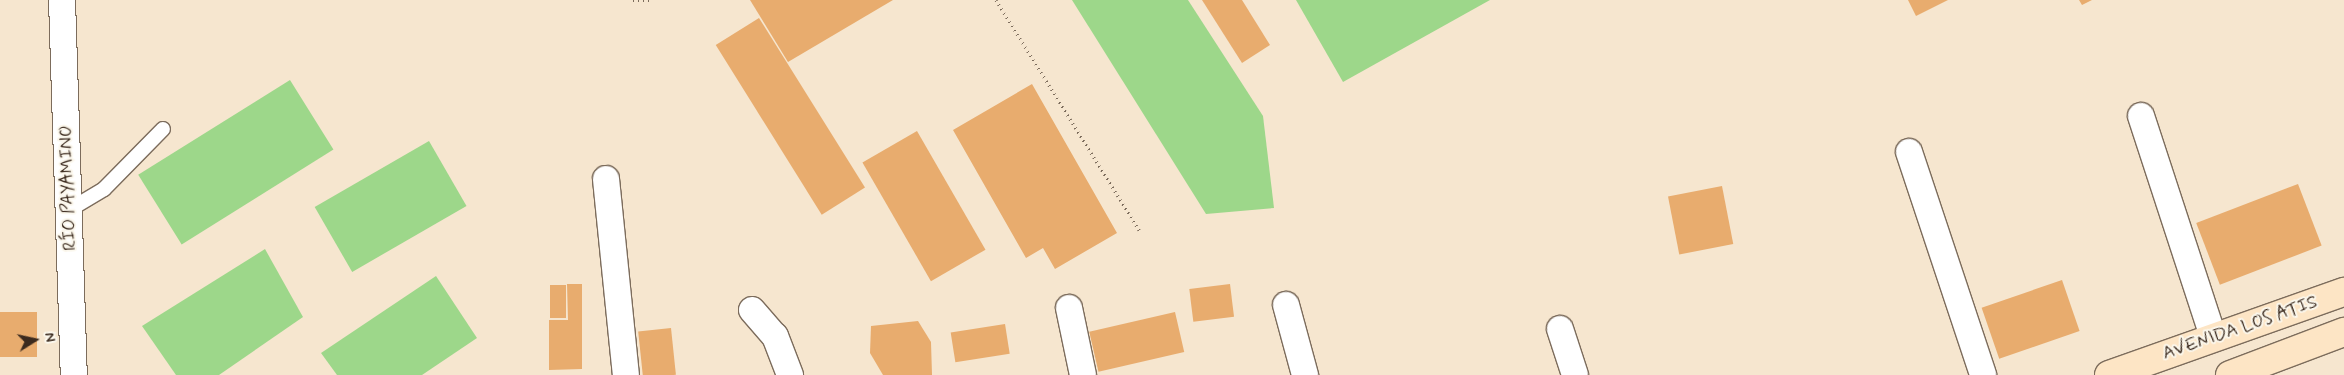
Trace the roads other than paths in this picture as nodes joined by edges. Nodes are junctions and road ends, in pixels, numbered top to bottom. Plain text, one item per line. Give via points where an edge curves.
1 (62, 0) edge
2 (2141, 116) dead end
3 (163, 129) dead end
4 (1909, 152) dead end
5 (606, 179) dead end
6 (69, 210) junction
7 (2344, 292) edge
8 (1286, 305) dead end
9 (1069, 308) dead end
10 (752, 310) dead end
11 (1560, 329) dead end
12 (2344, 332) edge
13 (2213, 336) junction
14 (74, 375) edge
15 (626, 375) edge
16 (790, 375) edge
17 (1083, 375) edge
18 (1305, 375) edge
19 (1575, 375) edge
20 (1983, 375) edge
21 (2109, 375) edge
22 (2230, 375) edge

1 - 6 street, RÍO PAYAMINO
2 - 13 street
3 - 6 lane via 104,189
4 - 20 street
5 - 15 street
6 - 14 street, RÍO PAYAMINO
7 - 13 main road, AVENIDA LOS ATIS
8 - 18 street
9 - 17 street
10 - 16 street via 775,336
11 - 19 street
12 - 22 main road
13 - 21 main road, AVENIDA LOS ATIS

